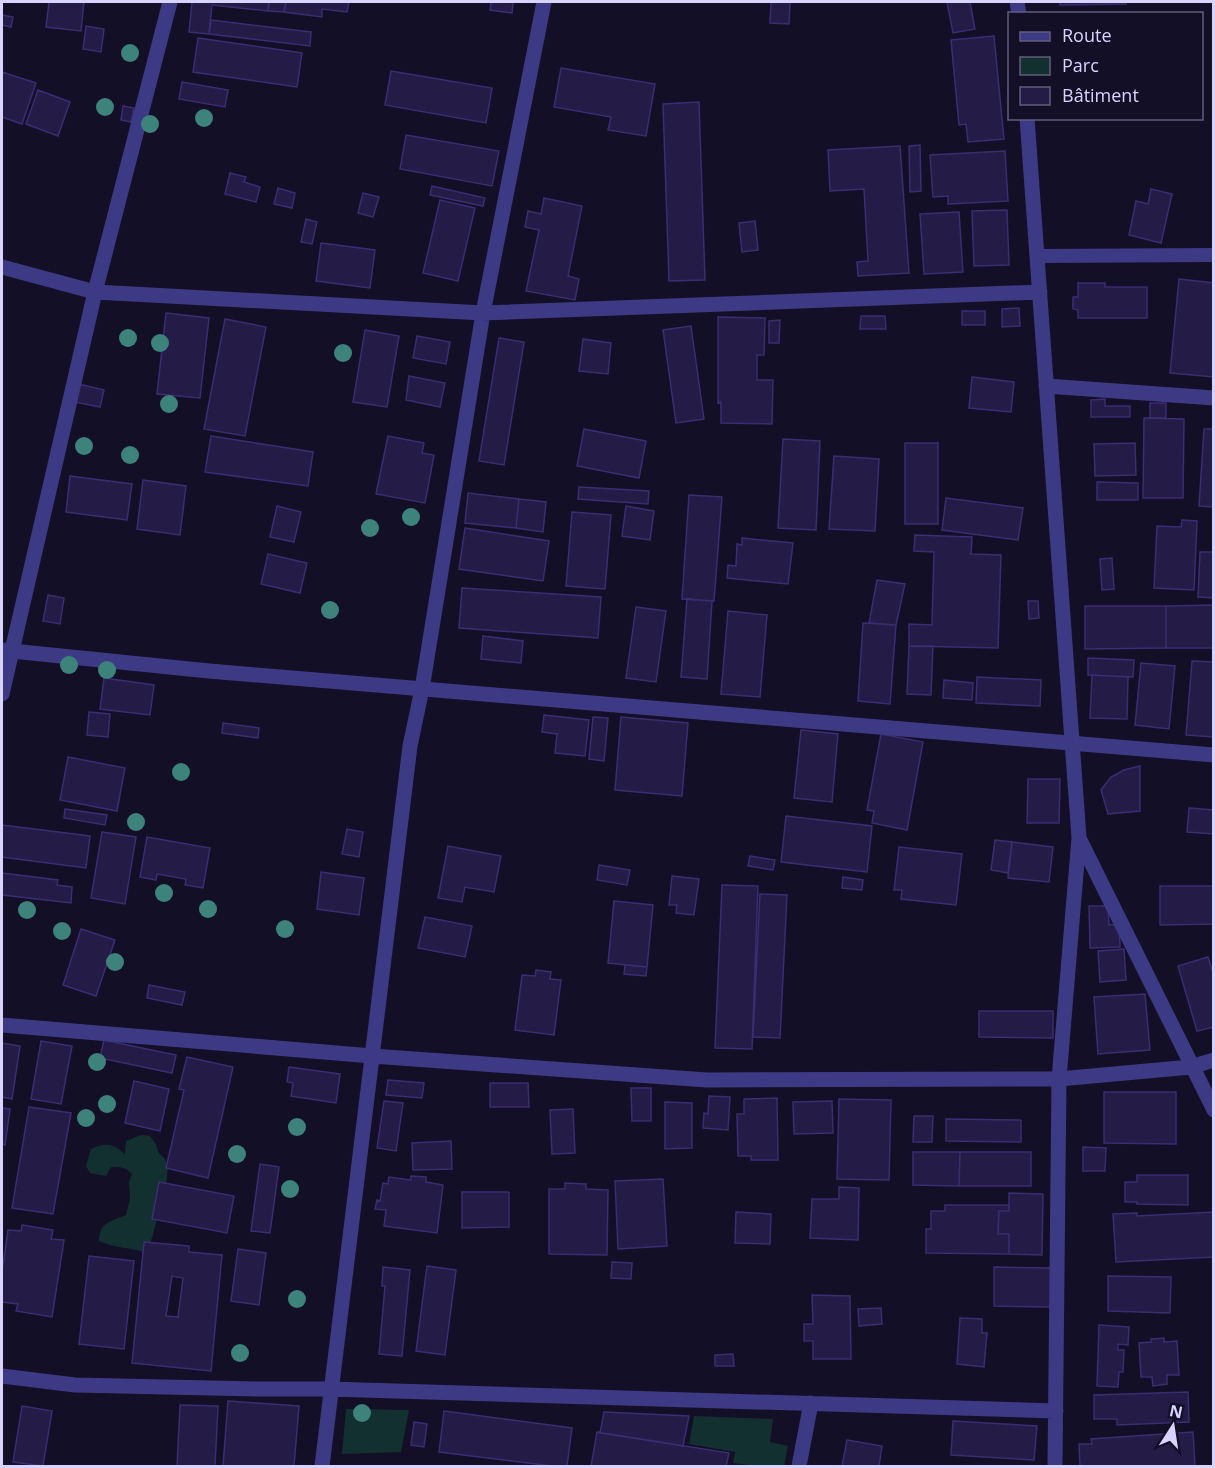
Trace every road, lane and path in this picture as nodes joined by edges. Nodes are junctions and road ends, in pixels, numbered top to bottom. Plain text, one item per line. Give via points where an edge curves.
1 (170, 2) edge
2 (544, 2) edge
3 (1027, 120) edge
4 (1214, 255) edge
5 (1037, 256) junction
6 (2, 267) edge
7 (95, 292) junction
8 (1040, 292) junction
9 (483, 313) junction
10 (1046, 386) junction
11 (1214, 398) edge
12 (7, 651) edge
13 (422, 689) junction
14 (2, 694) edge
15 (1071, 742) junction
16 (1214, 755) edge
17 (1079, 838) junction
18 (2, 1025) edge
19 (372, 1056) junction
20 (1214, 1060) edge
21 (1191, 1066) junction
22 (1059, 1079) junction
23 (1214, 1110) edge
24 (2, 1376) edge
25 (330, 1389) junction
26 (811, 1402) junction
27 (1056, 1411) junction
28 (322, 1467) edge
29 (799, 1467) edge
30 (1055, 1467) edge

1 - 7 street
2 - 9 street
3 - 5 street
4 - 5 lane
5 - 8 street
6 - 7 street
7 - 9 street
7 - 12 street
8 - 9 street
8 - 10 street
9 - 13 street
10 - 11 street
10 - 15 street
12 - 13 street
12 - 14 street
13 - 15 street
13 - 19 street via 410,746
15 - 16 street
15 - 17 street
17 - 21 street
17 - 22 street
18 - 19 street
19 - 22 street via 707,1080
19 - 25 street
20 - 21 street
21 - 22 street
21 - 23 street
22 - 27 street
24 - 25 street via 75,1384
25 - 26 street
25 - 28 street
26 - 27 street
26 - 29 street
27 - 30 street

